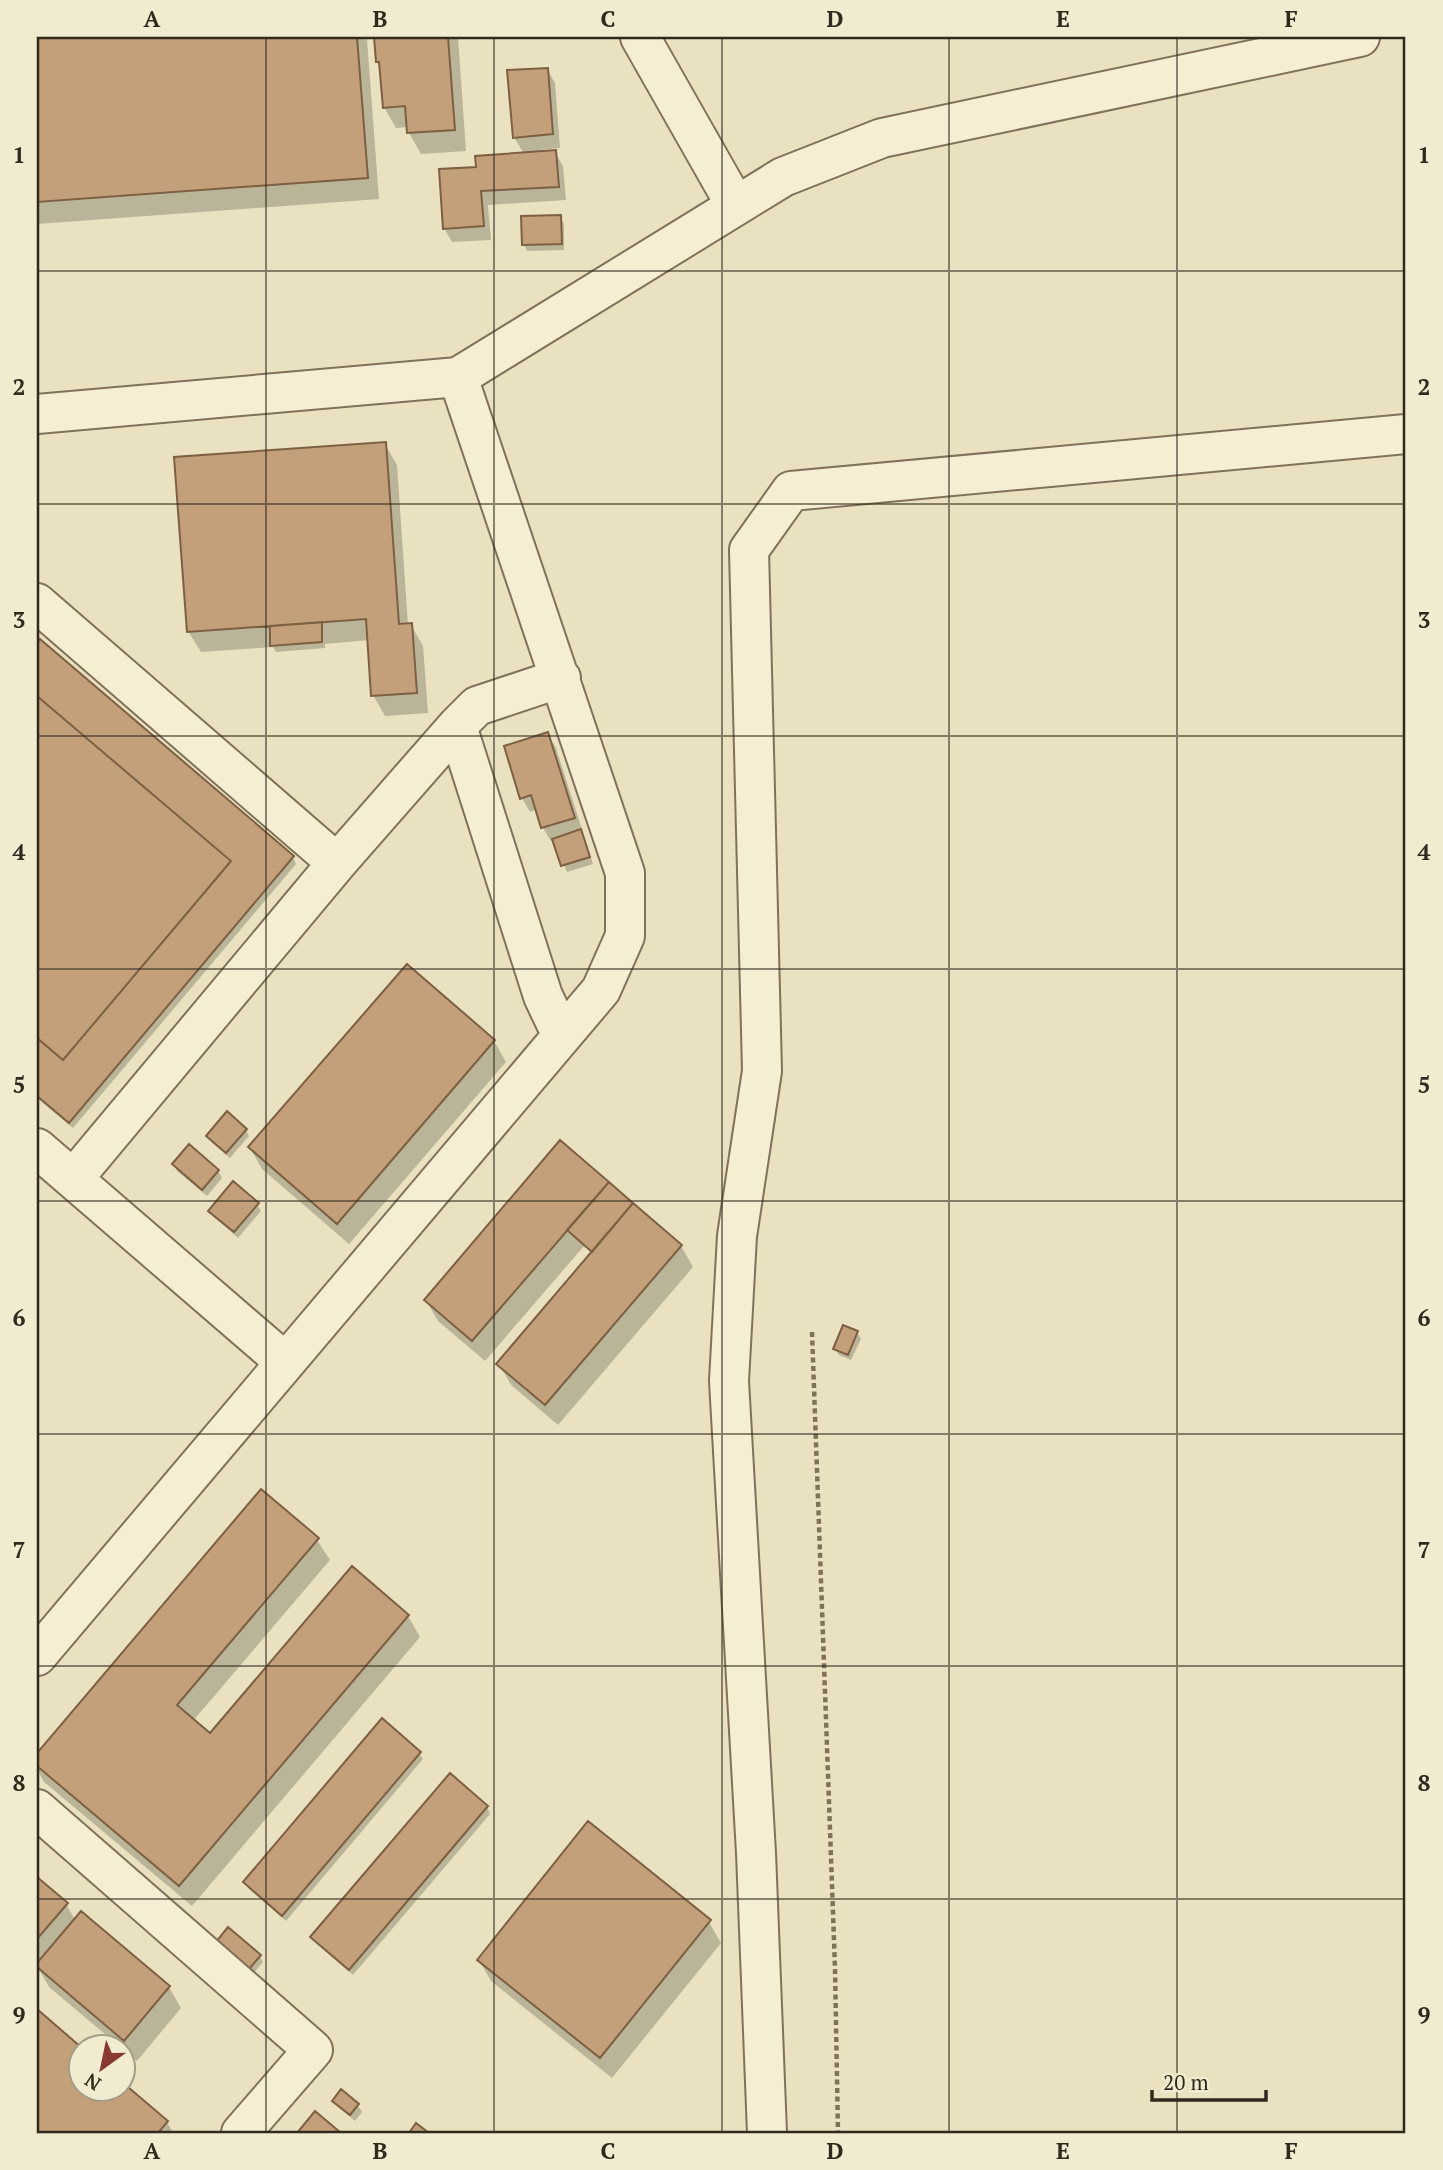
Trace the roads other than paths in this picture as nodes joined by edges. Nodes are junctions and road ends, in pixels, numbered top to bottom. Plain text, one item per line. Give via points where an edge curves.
1 (639, 37) edge
2 (1360, 37) edge
3 (736, 206) junction
4 (458, 377) junction
5 (37, 414) edge
6 (1406, 434) edge
7 (37, 603) edge
8 (561, 678) junction
9 (457, 726) junction
10 (337, 863) junction
11 (562, 1036) junction
12 (37, 1148) edge
13 (73, 1179) junction
14 (285, 1362) junction
15 (37, 1656) edge
16 (37, 1809) edge
17 (241, 2133) edge
18 (767, 2133) edge

1 - 3 lane
2 - 3 lane via 882,138 783,177
3 - 4 lane
4 - 5 lane
4 - 8 lane
6 - 18 lane via 791,491 749,550 762,1071 737,1236 729,1381
7 - 10 lane
8 - 9 lane via 477,706
8 - 11 lane via 625,873 625,936 601,990
9 - 10 lane
9 - 11 lane via 542,996
10 - 13 lane
11 - 14 lane
12 - 13 lane
13 - 14 lane
14 - 15 lane
16 - 17 lane via 313,2050

